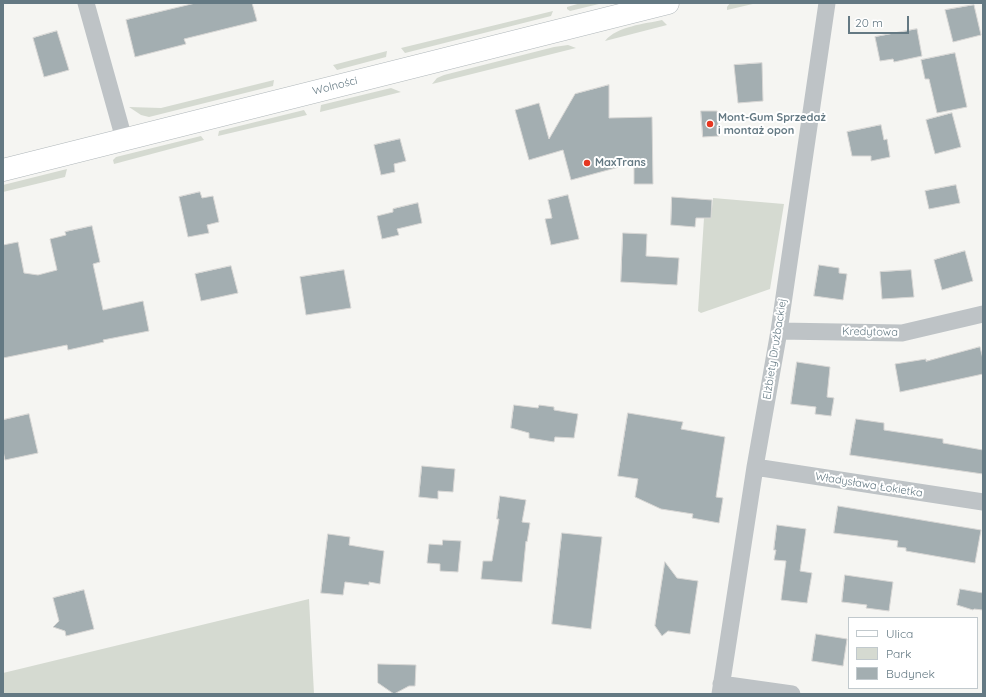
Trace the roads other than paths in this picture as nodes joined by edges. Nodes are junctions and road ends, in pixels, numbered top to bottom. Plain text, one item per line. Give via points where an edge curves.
1 (86, 3) edge
2 (668, 3) edge
3 (827, 3) edge
4 (124, 139) junction
5 (3, 170) edge
6 (983, 314) edge
7 (779, 330) junction
8 (755, 467) junction
9 (983, 502) edge
10 (720, 689) edge
11 (792, 694) edge

1 - 4 street
2 - 4 main road, Wolności
3 - 7 street, Elżbiety Drużbackiej
4 - 5 main road, Wolności
6 - 7 street, Kredytowa via 902,333
7 - 8 street, Elżbiety Drużbackiej
8 - 9 street, Władysława Łokietka
8 - 10 street, Elżbiety Drużbackiej
10 - 11 street

